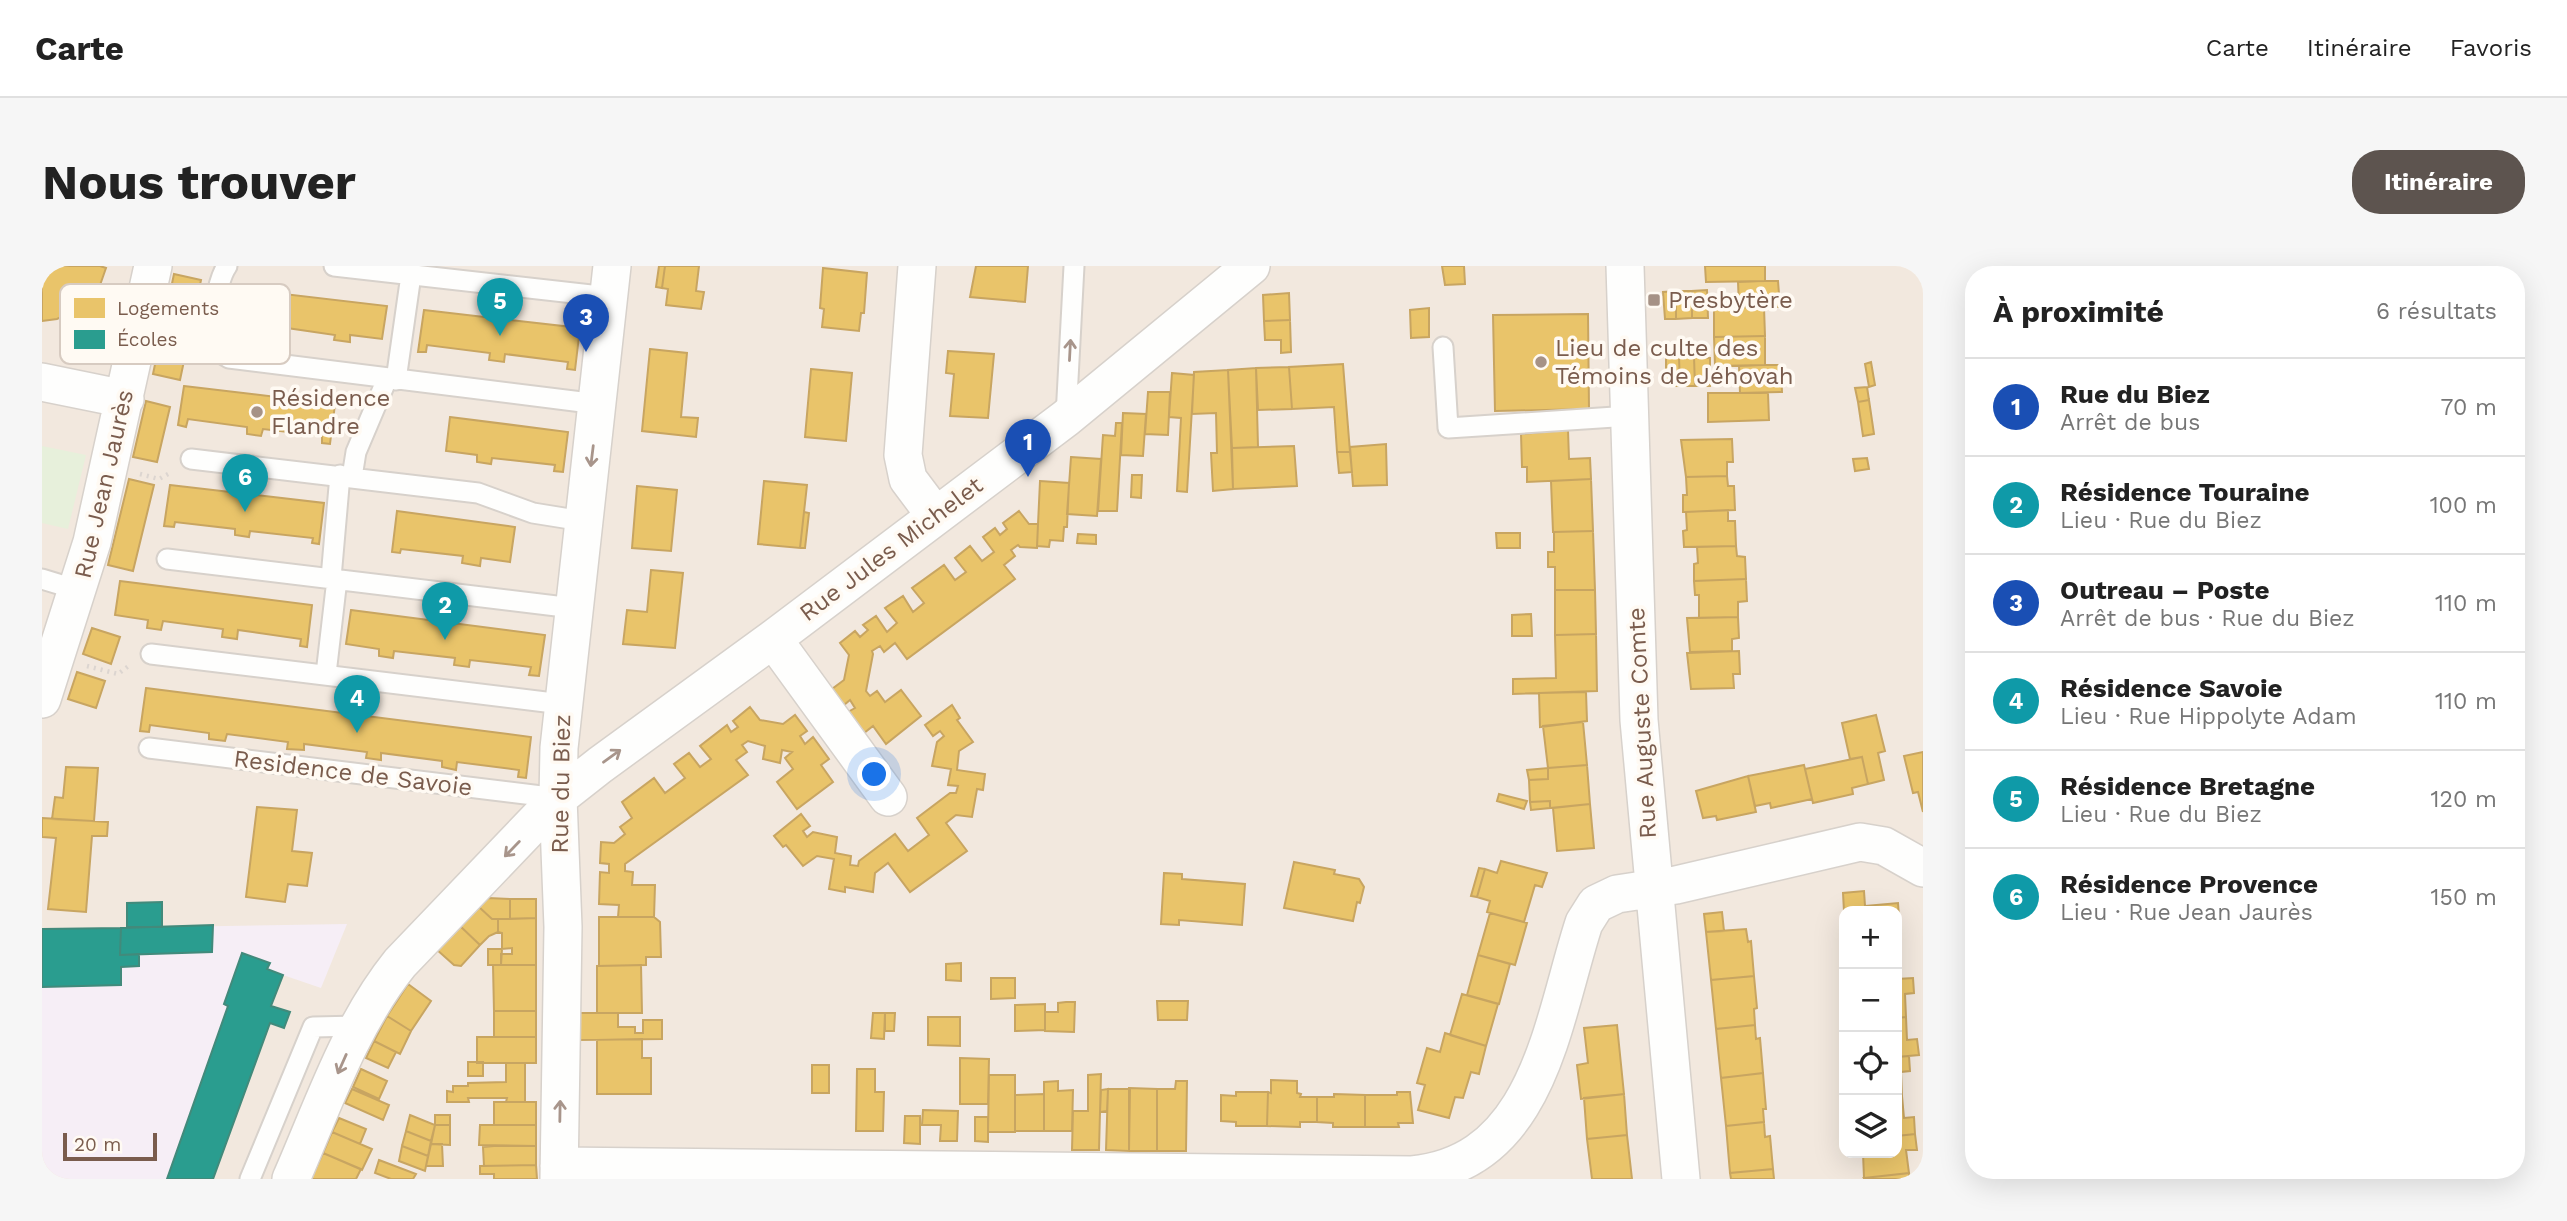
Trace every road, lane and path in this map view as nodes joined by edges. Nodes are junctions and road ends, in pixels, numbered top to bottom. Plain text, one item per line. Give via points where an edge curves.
1 (153, 266) edge
2 (227, 266) edge
3 (334, 266) edge
4 (916, 266) edge
5 (1074, 266) edge
6 (1251, 266) edge
7 (1625, 266) edge
8 (411, 275) junction
9 (610, 282) edge
10 (149, 284) edge
11 (219, 284) edge
12 (1443, 347) dead end
13 (132, 364) edge
14 (275, 364) edge
15 (391, 379) junction
16 (42, 382) edge
17 (125, 399) junction
18 (598, 404) junction
19 (1630, 416) junction
20 (1066, 418) junction
21 (191, 459) dead end
22 (132, 472) dead end
23 (346, 476) junction
24 (159, 479) dead end
25 (935, 515) junction
26 (583, 521) junction
27 (167, 559) dead end
28 (42, 579) edge
29 (334, 579) junction
30 (78, 590) junction
31 (573, 608) junction
32 (773, 639) junction
33 (152, 654) dead end
34 (80, 664) dead end
35 (107, 672) dead end
36 (326, 674) junction
37 (42, 699) edge
38 (562, 704) junction
39 (149, 748) dead end
40 (888, 797) dead end
41 (558, 798) junction
42 (1923, 868) edge
43 (1653, 888) junction
44 (359, 1026) junction
45 (559, 1173) edge
46 (834, 1174) edge
47 (1238, 1176) edge
48 (250, 1179) edge
49 (291, 1179) edge
50 (1681, 1179) edge

1 - 10 street, Rue Jean Jaurès
2 - 11 lane
3 - 8 lane
4 - 25 street via 902,455 908,479
20 -> 5 lane
6 - 20 street, Rue Jules Michelet
7 - 19 street, Rue Auguste Comte
8 - 9 lane
8 - 15 lane
9 - 18 street, Rue du Biez
12 - 19 lane via 1448,428
13 - 17 street, Rue Jean Jaurès
14 - 15 lane
15 - 18 lane
15 - 23 lane
16 - 17 street
17 - 30 street, Rue Jean Jaurès
18 -> 26 street, Rue du Biez
19 - 43 street, Rue Auguste Comte via 1638,700
20 - 25 street, Rue Jules Michelet
21 - 23 lane
22 - 24 path
23 - 26 lane via 478,493 533,513
23 - 29 lane
25 - 32 street, Rue Jules Michelet
26 - 31 street, Rue du Biez
27 - 29 lane
28 - 30 lane
29 - 31 lane
29 - 36 lane
30 - 37 street, Rue Jean Jaurès
31 - 38 street, Rue du Biez
32 - 40 street
41 -> 32 street, Rue Jules Michelet
33 - 36 lane
34 - 35 path
36 - 38 lane
38 - 41 street, Rue du Biez
39 - 41 lane, Residence de Savoie
41 -> 44 street, Rue Jules Michelet via 400,963
45 -> 41 street, Rue du Biez via 563,928
42 - 43 street via 1884,846 1860,842
43 - 47 street via 1617,894 1596,904 1589,913 1535,1082 1510,1121 1477,1154 1452,1168 1412,1175
43 - 50 street, Rue Auguste Comte
44 - 48 lane via 313,1027
44 -> 49 street, Rue Jules Michelet
45 - 46 street
46 - 47 street

